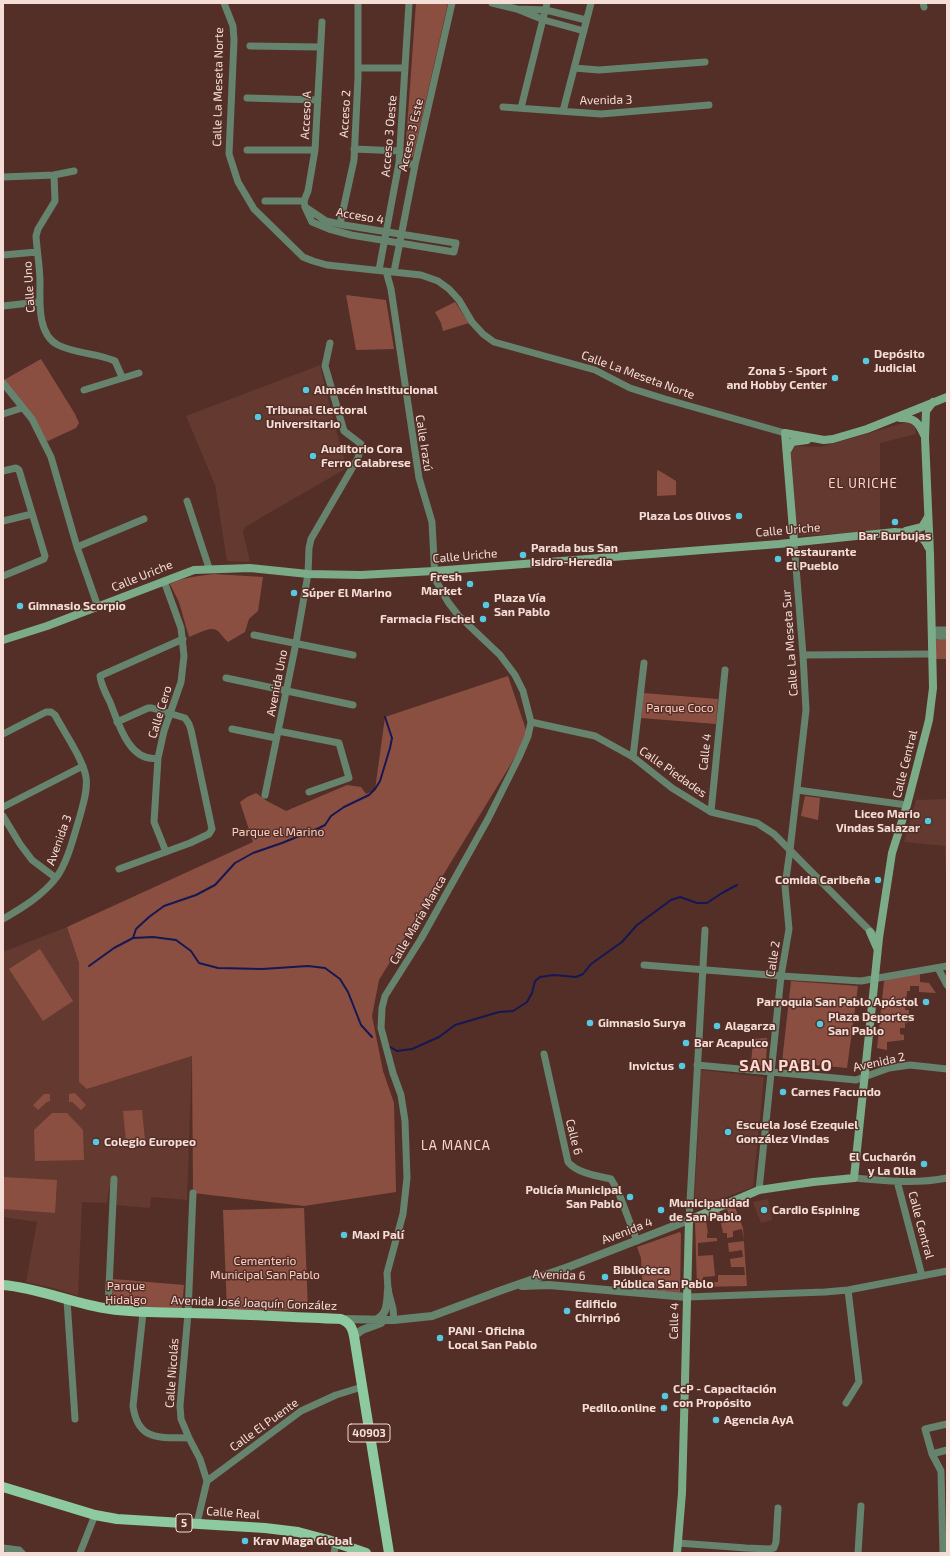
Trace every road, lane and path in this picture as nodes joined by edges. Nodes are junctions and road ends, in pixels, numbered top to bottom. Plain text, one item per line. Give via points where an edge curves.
1 (224, 3) edge
2 (358, 3) edge
3 (409, 3) edge
4 (452, 3) edge
5 (492, 3) edge
6 (591, 3) edge
7 (547, 6) edge
8 (517, 9) junction
9 (544, 20) junction
10 (586, 20) junction
11 (322, 22) dead end
12 (584, 31) junction
13 (250, 46) dead end
14 (320, 47) junction
15 (705, 62) dead end
16 (358, 68) junction
17 (405, 68) junction
18 (574, 68) junction
19 (247, 98) dead end
20 (318, 100) junction
21 (709, 105) dead end
22 (503, 107) dead end
23 (521, 108) junction
24 (563, 111) junction
25 (354, 149) junction
26 (247, 150) dead end
27 (315, 150) junction
28 (400, 151) junction
29 (400, 162) junction
30 (415, 165) junction
31 (74, 171) dead end
32 (54, 175) junction
33 (3, 177) edge
34 (265, 201) dead end
35 (305, 204) junction
36 (340, 224) junction
37 (386, 231) junction
38 (400, 234) junction
39 (384, 240) junction
40 (399, 243) junction
41 (37, 252) junction
42 (3, 254) edge
43 (386, 271) junction
44 (39, 302) junction
45 (3, 306) edge
46 (330, 343) dead end
47 (139, 372) dead end
48 (122, 377) junction
49 (3, 383) edge
50 (84, 390) dead end
51 (947, 396) edge
52 (933, 402) junction
53 (22, 408) junction
54 (3, 414) edge
55 (895, 418) junction
56 (785, 433) junction
57 (925, 438) junction
58 (824, 440) junction
59 (787, 451) junction
60 (3, 471) edge
61 (187, 501) dead end
62 (32, 514) junction
63 (928, 516) junction
64 (144, 519) dead end
65 (3, 521) edge
66 (793, 531) junction
67 (895, 532) junction
68 (806, 540) junction
69 (794, 542) junction
70 (77, 547) junction
71 (930, 554) junction
72 (209, 568) junction
73 (434, 570) junction
74 (308, 574) junction
75 (3, 576) edge
76 (164, 581) junction
77 (98, 607) junction
78 (947, 630) edge
79 (932, 633) junction
80 (254, 635) dead end
81 (947, 636) edge
82 (183, 639) junction
83 (3, 640) edge
84 (296, 643) junction
85 (932, 654) junction
86 (353, 655) dead end
87 (803, 655) junction
88 (644, 664) dead end
89 (725, 670) dead end
90 (226, 678) dead end
91 (287, 692) junction
92 (353, 705) dead end
93 (170, 714) junction
94 (117, 722) junction
95 (531, 722) junction
96 (232, 730) dead end
97 (3, 734) edge
98 (277, 735) junction
99 (633, 757) junction
100 (158, 758) junction
101 (83, 766) junction
102 (797, 790) junction
103 (309, 792) dead end
104 (265, 795) dead end
105 (907, 805) junction
106 (3, 807) edge
107 (711, 812) junction
108 (3, 816) edge
109 (790, 850) junction
110 (166, 852) junction
111 (119, 870) dead end
112 (56, 878) junction
113 (3, 919) edge
114 (705, 930) dead end
115 (870, 932) junction
116 (878, 938) junction
117 (877, 949) junction
118 (644, 965) dead end
119 (947, 966) edge
120 (938, 968) junction
121 (703, 970) junction
122 (781, 976) junction
123 (874, 979) junction
124 (947, 985) edge
125 (544, 1054) dead end
126 (697, 1065) junction
127 (947, 1068) edge
128 (771, 1073) junction
129 (865, 1076) junction
130 (854, 1178) junction
131 (947, 1178) edge
132 (114, 1179) dead end
133 (897, 1181) junction
134 (759, 1190) junction
135 (193, 1193) dead end
136 (689, 1220) junction
137 (637, 1240) junction
138 (571, 1266) junction
139 (947, 1271) edge
140 (922, 1276) junction
141 (3, 1285) edge
142 (549, 1285) junction
143 (388, 1290) junction
144 (502, 1290) junction
145 (848, 1290) junction
146 (687, 1297) junction
147 (67, 1300) junction
148 (108, 1309) junction
149 (143, 1313) junction
150 (188, 1313) junction
151 (341, 1319) junction
152 (375, 1320) junction
153 (394, 1320) junction
154 (354, 1336) junction
155 (362, 1387) junction
156 (846, 1403) dead end
157 (75, 1419) dead end
158 (947, 1424) edge
159 (188, 1438) junction
160 (947, 1450) edge
161 (932, 1454) junction
162 (207, 1481) junction
163 (3, 1487) edge
164 (861, 1506) dead end
165 (778, 1508) dead end
166 (95, 1515) junction
167 (197, 1523) junction
168 (678, 1543) junction
169 (3, 1548) edge
170 (335, 1548) edge
171 (348, 1550) edge
172 (22, 1553) edge
173 (80, 1553) edge
174 (366, 1553) edge
175 (389, 1553) edge
176 (677, 1553) edge
177 (858, 1553) edge
178 (943, 1553) edge

1 - 43 street, Calle La Meseta Norte via 233,26 234,40 229,154 245,195 254,208 303,257 327,265
2 - 16 street, Acceso 2
3 - 17 street, Acceso 3 Oeste
4 - 30 street, Acceso 3 Este
5 - 8 street
6 - 10 street
7 - 8 street
7 - 9 street
7 - 10 street
8 - 9 street
9 - 12 street
9 - 23 street
10 - 12 street
11 - 14 street, Acceso A
12 - 18 street
13 - 14 street
14 - 20 street, Acceso A
15 - 18 street via 599,70
16 - 17 street
16 - 25 street, Acceso 2
17 - 28 street, Acceso 3 Oeste
18 - 24 street
19 - 20 street
20 - 27 street, Acceso A
21 - 24 street, Avenida 3 via 601,114
22 - 23 street, Avenida 3
23 - 24 street, Avenida 3
25 - 28 street
25 - 36 street, Acceso 2 via 354,160
26 - 27 street
27 - 35 street, Acceso A
28 - 29 street, Acceso 3 Oeste
29 - 30 street
29 - 37 street, Acceso 3 Oeste
30 - 38 street, Acceso 3 Este
31 - 32 street
32 - 33 street
32 - 41 street, Calle Uno via 55,201 38,229
34 - 35 street
35 - 36 street, Acceso 4 via 326,221
35 - 39 street, Acceso 4 via 312,222 329,230
36 - 37 street, Acceso 4
37 - 38 street, Acceso 4
37 - 39 street, Acceso 3 Oeste
38 - 40 street, Acceso 3 Este
38 - 40 street, Acceso 4 via 456,243 454,252
39 - 40 street, Acceso 4
39 - 43 street, Acceso 3 Oeste
40 - 43 street, Acceso 3 Este
41 - 42 street
41 - 44 street, Calle Uno
43 - 56 street, Calle La Meseta Norte via 421,275 444,285 459,300 472,322 494,342 595,370 630,388 665,400
43 - 73 street, Calle Irazú via 391,289 419,478 432,522
44 - 45 street
44 - 48 street, Calle Uno via 44,326 56,344 115,361
46 - 74 street, Avenida Uno via 325,366 344,431 360,443 361,447 358,458 311,539
47 - 48 street
48 - 50 street
49 - 53 street
51 - 52 main road, Calle La Meseta Norte
52 - 55 main road, Calle La Meseta Norte
52 - 57 main road, Calle Central via 926,411
53 - 54 street
53 - 70 street via 32,419 51,457
55 - 57 main road via 907,417 915,420
55 - 58 main road, Calle La Meseta Norte via 867,429
56 - 58 main road, Calle La Meseta Norte
56 - 59 main road, Calle La Meseta Sur
57 - 63 main road, Calle Central
58 - 59 main road via 792,442
59 - 66 main road, Calle La Meseta Sur
60 - 62 street via 16,468 20,470
61 - 72 street
62 - 65 street
62 - 75 street via 44,560
63 - 67 main road via 922,526
63 - 71 main road, Calle Central
64 - 70 street
66 - 68 main road via 796,537
66 - 69 main road, Calle La Meseta Sur
67 - 68 main road, Calle Uriche
67 - 71 main road, Calle Uriche via 922,537
68 - 69 main road, Calle Uriche
69 - 73 main road, Calle Uriche
69 - 87 street, Calle La Meseta Sur
70 - 77 street
71 - 79 main road, Calle Central
72 - 74 main road, Calle Uriche via 266,569
72 - 76 main road, Calle Uriche via 194,570
73 - 74 main road, Calle Uriche via 341,576
73 - 95 street, Calle María Manca via 448,602 458,615 500,655 515,675 523,691
74 - 84 street, Avenida Uno
76 - 77 main road, Calle Uriche
76 - 82 street, Calle Cero via 179,619
77 - 83 main road, Calle Uriche
78 - 79 street
79 - 81 street
79 - 85 main road, Calle Central
80 - 84 street
82 - 93 street, Calle Cero via 184,663 181,682
82 - 94 street via 100,676
84 - 86 street
84 - 91 street, Avenida Uno
85 - 87 street
85 - 105 main road, Calle Central via 933,688 929,720
87 - 102 street, Calle La Meseta Sur via 806,710
88 - 99 street
89 - 107 street, Calle 4
90 - 91 street
91 - 92 street
91 - 98 street, Avenida Uno
93 - 94 street via 148,708
93 - 100 street, Calle Cero
93 - 110 street via 184,718 189,724 212,829 211,832
94 - 100 street via 125,740 141,755 150,759
95 - 99 street, Calle Piedades via 595,736
95 - 143 street, Calle María Manca via 519,757 488,819 383,1002 381,1028 401,1095 405,1121 407,1178 403,1214 387,1273
96 - 98 street
97 - 101 street via 46,712 51,712
98 - 103 street via 339,743 349,778
98 - 104 street, Avenida Uno
99 - 107 street, Calle Piedades via 672,788
100 - 110 street, Calle Cero via 154,822
101 - 106 street
101 - 112 street, Avenida 3 via 86,790 83,804 69,852
102 - 105 street
102 - 109 street, Calle La Meseta Sur
105 - 116 main road, Calle Central via 892,853
107 - 109 street, Calle Piedades via 756,823 774,834
108 - 112 street via 32,860
109 - 115 street, Calle Piedades
109 - 122 street, Calle 2 via 785,886 789,929
110 - 111 street
112 - 113 street, Avenida 3 via 42,892
114 - 121 street, Calle 4
115 - 116 street, Calle Piedades
115 - 117 main road
116 - 117 main road, Calle Central
117 - 123 main road, Calle Central
118 - 121 street
119 - 120 street
120 - 123 street
120 - 124 street
121 - 122 street
121 - 126 street, Calle 4
122 - 123 street via 861,981
122 - 128 street, Calle 2
123 - 129 main road, Calle Central
125 - 137 street, Calle 6 via 568,1162 577,1169 611,1179
126 - 128 street, Avenida 2
126 - 136 street, Calle 4
127 - 129 street, Avenida 2 via 910,1065 889,1068
128 - 129 street, Avenida 2 via 856,1080
128 - 134 street, Calle 2
129 - 130 main road, Calle Central
130 - 133 street
130 - 134 main road, Avenida 4
131 - 133 street
132 - 148 street
133 - 140 street, Calle Central
134 - 136 main road, Avenida 4
135 - 150 street, Calle Nicolás
136 - 137 street, Avenida 4
136 - 146 main road, Calle 4
137 - 138 street, Avenida 4
138 - 142 street via 549,1277
138 - 144 street, Avenida 4
139 - 140 street
140 - 145 street
141 - 147 main road, Avenida José Joaquín González via 49,1293
142 - 144 street, Avenida 6 via 527,1285
142 - 146 street, Avenida 6
143 - 152 street via 385,1312
143 - 153 street, Calle María Manca
144 - 153 street, Avenida José Joaquín González via 432,1316
145 - 146 street
145 - 156 street via 859,1382
146 - 168 main road, Calle 4
147 - 148 main road, Avenida José Joaquín González
147 - 157 street
148 - 149 main road, Avenida José Joaquín González
149 - 150 main road, Avenida José Joaquín González
149 - 159 street via 134,1414 142,1431 147,1434
150 - 151 main road, Avenida José Joaquín González
150 - 159 street, Calle Nicolás via 180,1406 181,1419
151 - 152 street, Avenida José Joaquín González
151 - 154 main road, 40903 via 352,1327
152 - 153 street, Avenida José Joaquín González
153 - 154 street via 372,1325
154 - 155 main road, 40903
155 - 162 street, Calle El Puente via 336,1394 301,1411
155 - 175 main road, 40903
158 - 161 street via 925,1429
159 - 162 street, Calle Nicolás via 200,1459
160 - 161 street
161 - 178 street via 942,1476
162 - 167 street
163 - 166 main road, Calle Real / 5
164 - 177 street
165 - 168 street via 774,1548
166 - 167 main road, Calle Real / 5
166 - 173 street
167 - 170 main road, Calle Real / 5 via 298,1532
168 - 176 main road, Calle 4
169 - 172 street via 19,1550
170 - 171 main road, Calle Real / 5
171 - 174 main road, Calle Real / 5

